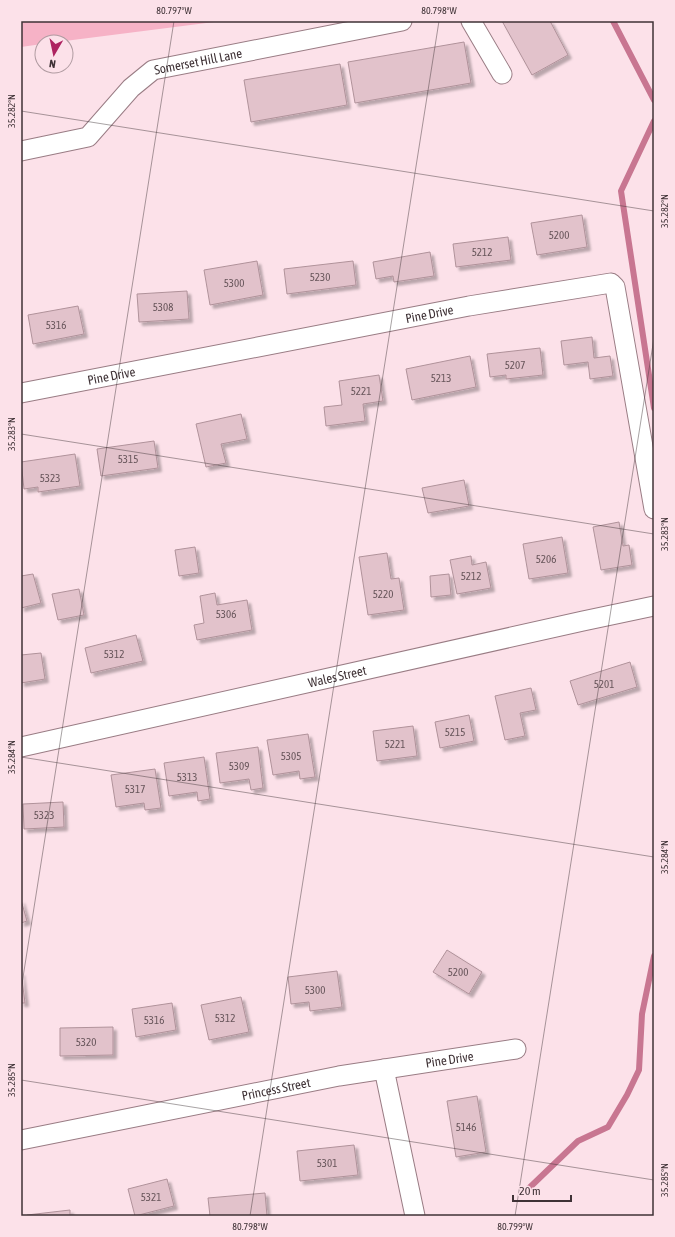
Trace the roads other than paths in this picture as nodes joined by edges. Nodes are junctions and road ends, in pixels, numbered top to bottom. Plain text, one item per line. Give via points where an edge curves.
1 (402, 21) edge
2 (471, 21) edge
3 (502, 74) dead end
4 (21, 151) edge
5 (21, 393) edge
6 (654, 509) edge
7 (654, 606) edge
8 (21, 747) edge
9 (516, 1050) dead end
10 (384, 1069) junction
11 (21, 1140) edge
12 (415, 1216) edge

1 - 4 street, Somerset Hill Lane via 153,70 130,88 88,137
2 - 3 street
5 - 6 street, Pine Drive via 462,308 611,283 615,287 624,332
7 - 8 street, Wales Street
9 - 10 street, Pine Drive
10 - 11 street, Princess Street
10 - 12 street

